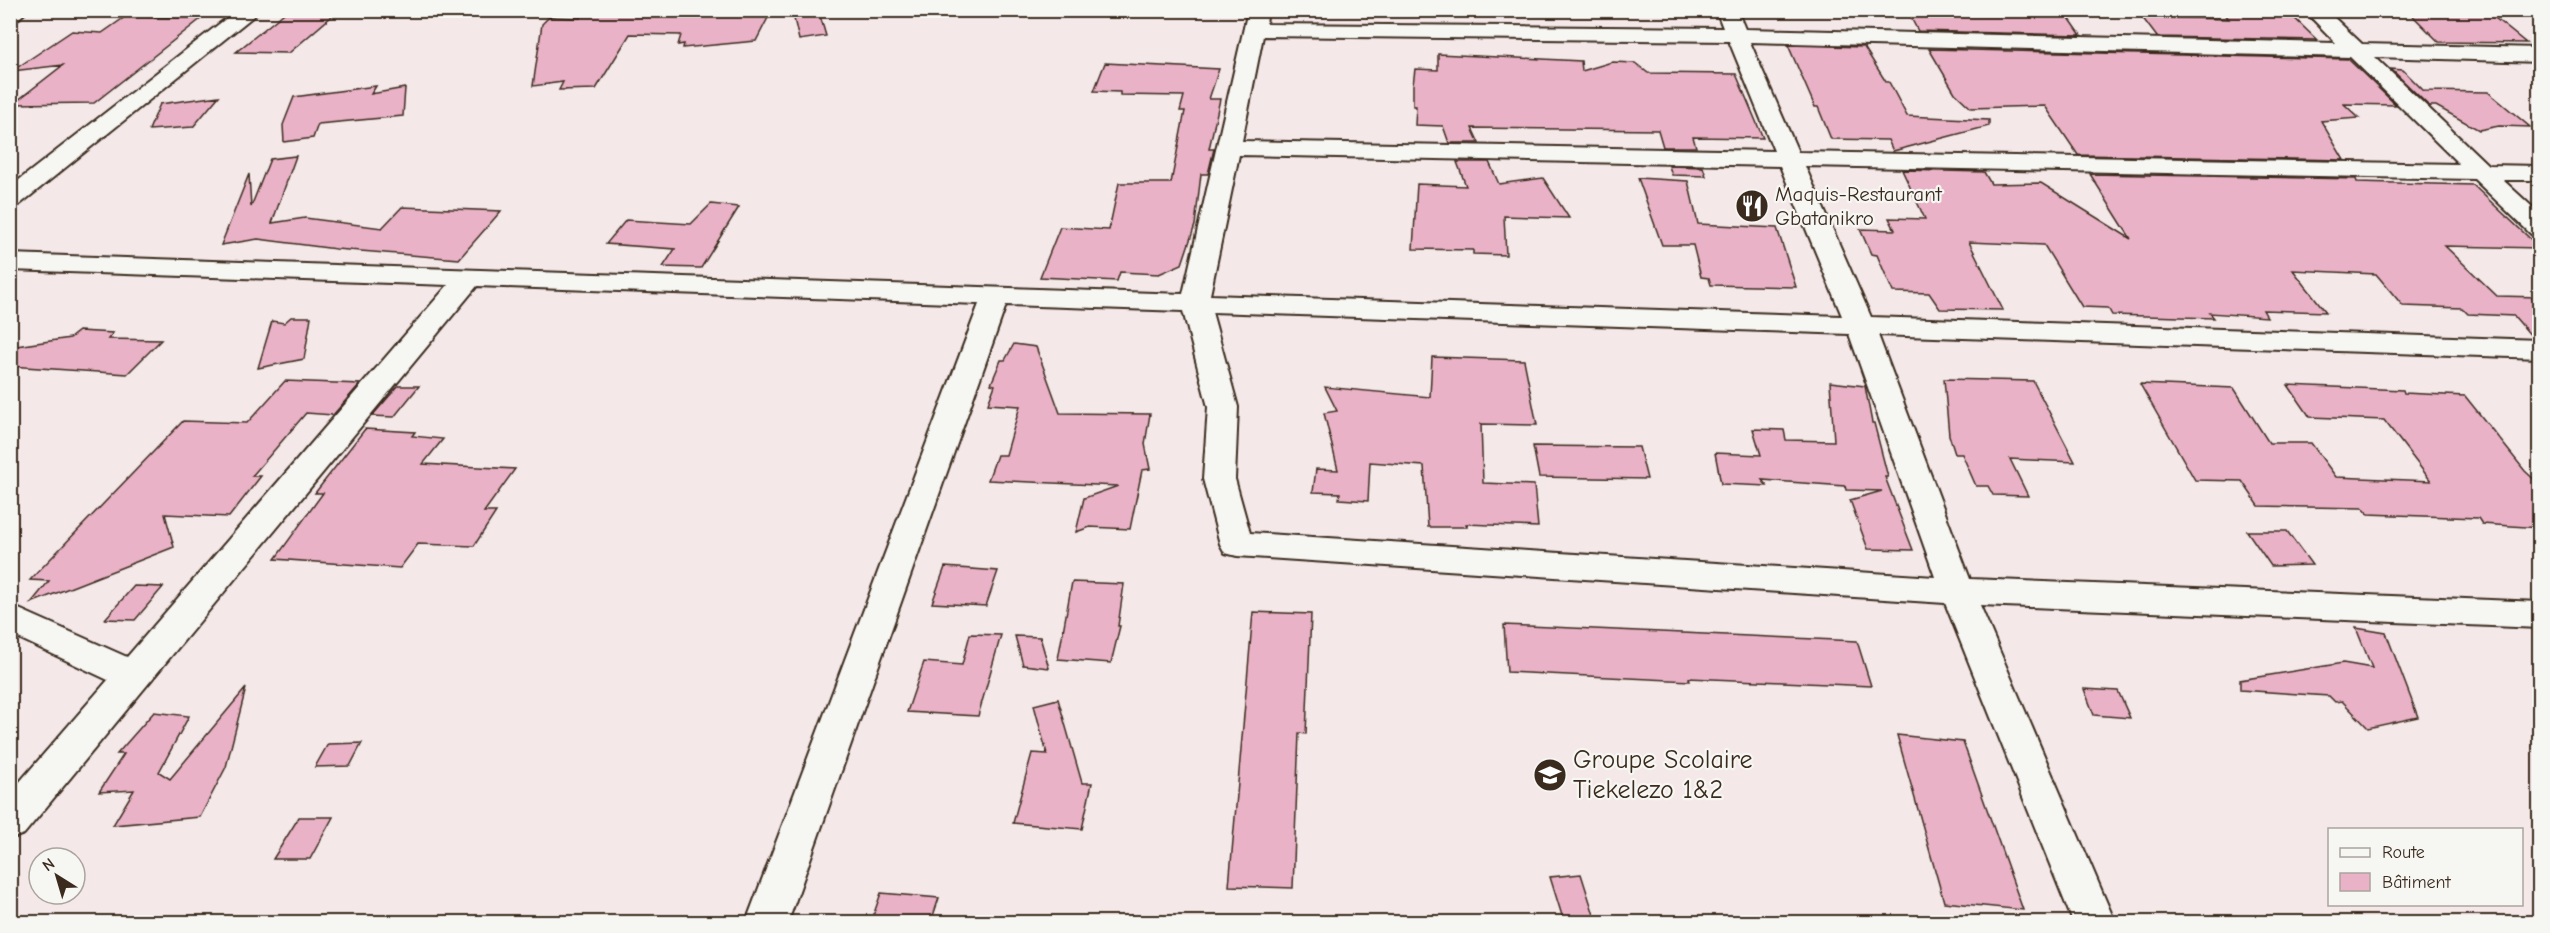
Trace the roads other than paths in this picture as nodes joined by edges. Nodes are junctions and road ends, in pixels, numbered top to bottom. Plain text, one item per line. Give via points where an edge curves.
1 (18, 10) edge
2 (251, 10) edge
3 (2314, 10) edge
4 (10, 16) edge
5 (1251, 16) edge
6 (1731, 23) edge
7 (2357, 51) junction
8 (2540, 55) edge
9 (1230, 148) junction
10 (1786, 157) junction
11 (2479, 171) junction
12 (2540, 172) edge
13 (10, 200) edge
14 (2540, 229) edge
15 (10, 262) edge
16 (470, 277) junction
17 (996, 295) junction
18 (1195, 302) junction
19 (1860, 325) junction
20 (2540, 349) edge
21 (1957, 591) junction
22 (2540, 615) edge
23 (10, 618) edge
24 (133, 676) junction
25 (10, 822) edge
26 (767, 922) edge
27 (2094, 922) edge

1 - 4 street
2 - 13 street
3 - 7 street
5 - 6 street
5 - 9 street
6 - 7 street
6 - 10 street
7 - 8 street
7 - 11 street
9 - 10 street
9 - 18 street
10 - 11 street
10 - 19 street
11 - 12 street
11 - 14 street
15 - 16 street
16 - 17 street
16 - 24 street
17 - 18 street
17 - 26 street
18 - 19 street
18 - 21 street via 1223,407 1219,479 1237,544
19 - 20 street
19 - 21 street
21 - 22 street
21 - 27 street
23 - 24 street
24 - 25 street

